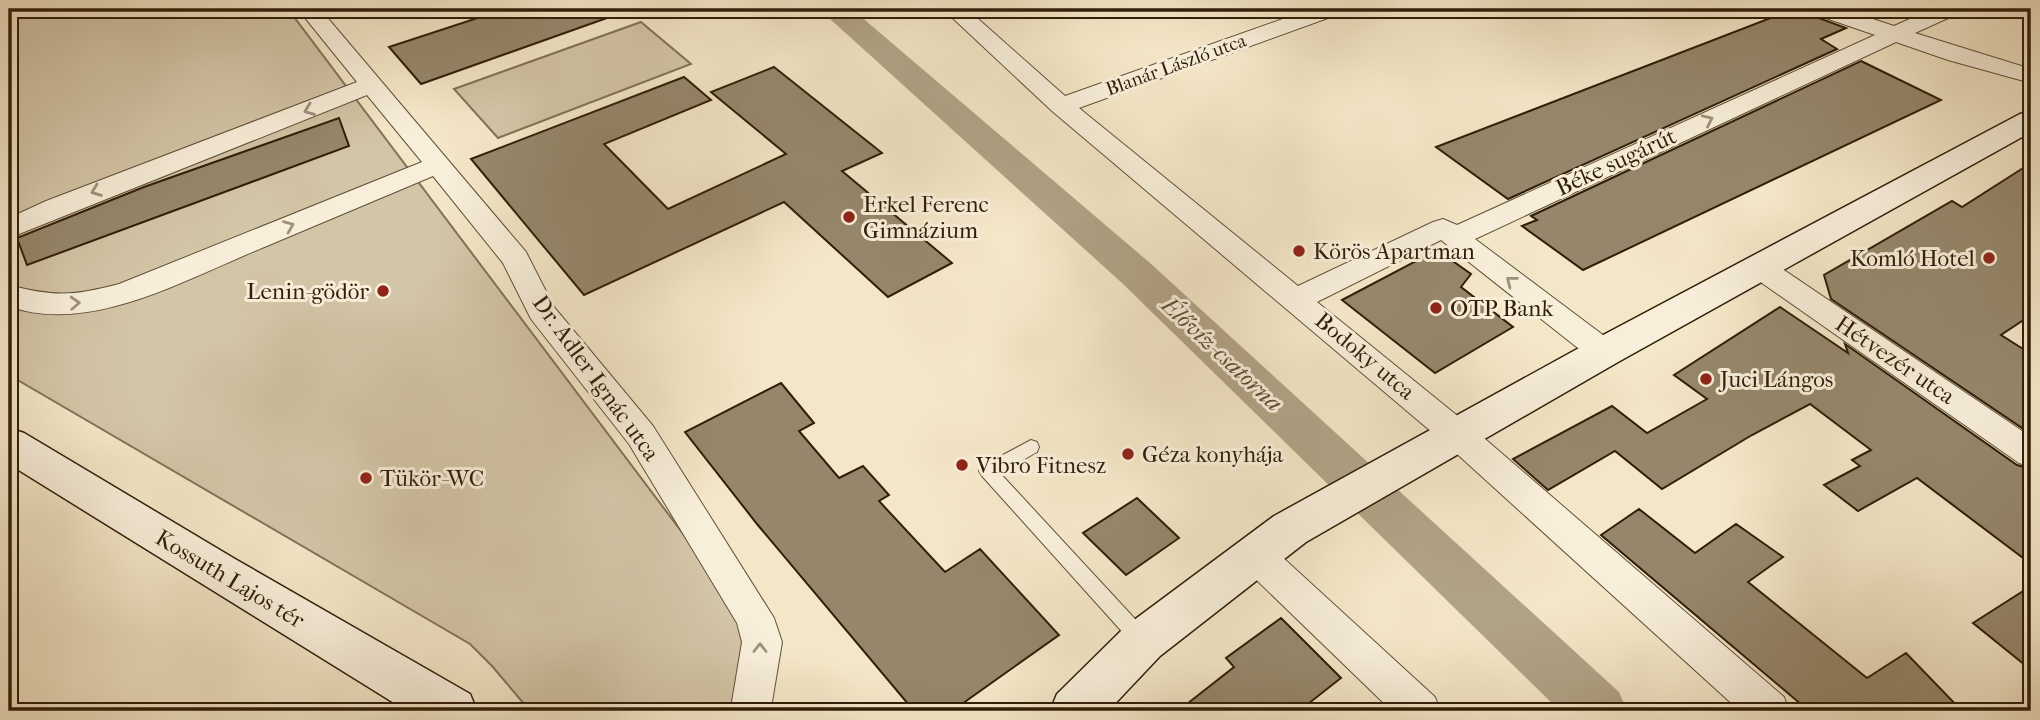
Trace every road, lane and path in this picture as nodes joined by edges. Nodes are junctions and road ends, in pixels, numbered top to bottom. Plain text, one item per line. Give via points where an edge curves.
1 (309, 9) edge
2 (954, 9) edge
3 (1331, 9) edge
4 (1822, 9) edge
5 (1949, 9) edge
6 (1894, 34) junction
7 (2031, 76) edge
8 (372, 85) junction
9 (1061, 106) junction
10 (2031, 120) edge
11 (438, 165) junction
12 (9, 229) edge
13 (1455, 237) junction
14 (1759, 267) junction
15 (9, 295) edge
16 (1297, 299) junction
17 (1604, 352) junction
18 (1458, 435) junction
19 (9, 444) edge
20 (1031, 447) dead end
21 (2031, 454) edge
22 (1272, 542) junction
23 (1143, 641) junction
24 (452, 711) edge
25 (755, 711) edge
26 (1051, 711) edge
27 (1075, 711) edge
28 (1420, 711) edge
29 (1769, 711) edge

1 - 8 street, Dr. Adler Ignác utca
2 - 9 street, Bodoky utca
3 - 9 street, Blanár László utca
4 - 6 street
5 - 6 street, Béke sugárút
6 - 7 street
13 -> 6 street, Béke sugárút
8 - 11 street, Dr. Adler Ignác utca
8 -> 12 street
9 - 16 street, Bodoky utca
10 - 14 street
15 -> 11 street via 41,303 82,304 128,292
25 -> 11 street, Dr. Adler Ignác utca via 752,702 762,642 755,618 641,435 542,312 516,259
13 - 16 street via 1443,228
17 -> 13 street
14 - 17 street
14 - 21 street, Hétvezér utca
16 - 18 street, Bodoky utca
17 - 18 street
18 - 22 street
18 - 29 street, Bodoky utca
19 - 24 street, Kossuth Lajos tér
20 - 23 lane via 988,471
22 - 23 street
22 - 28 street
23 - 26 street
23 - 27 street

